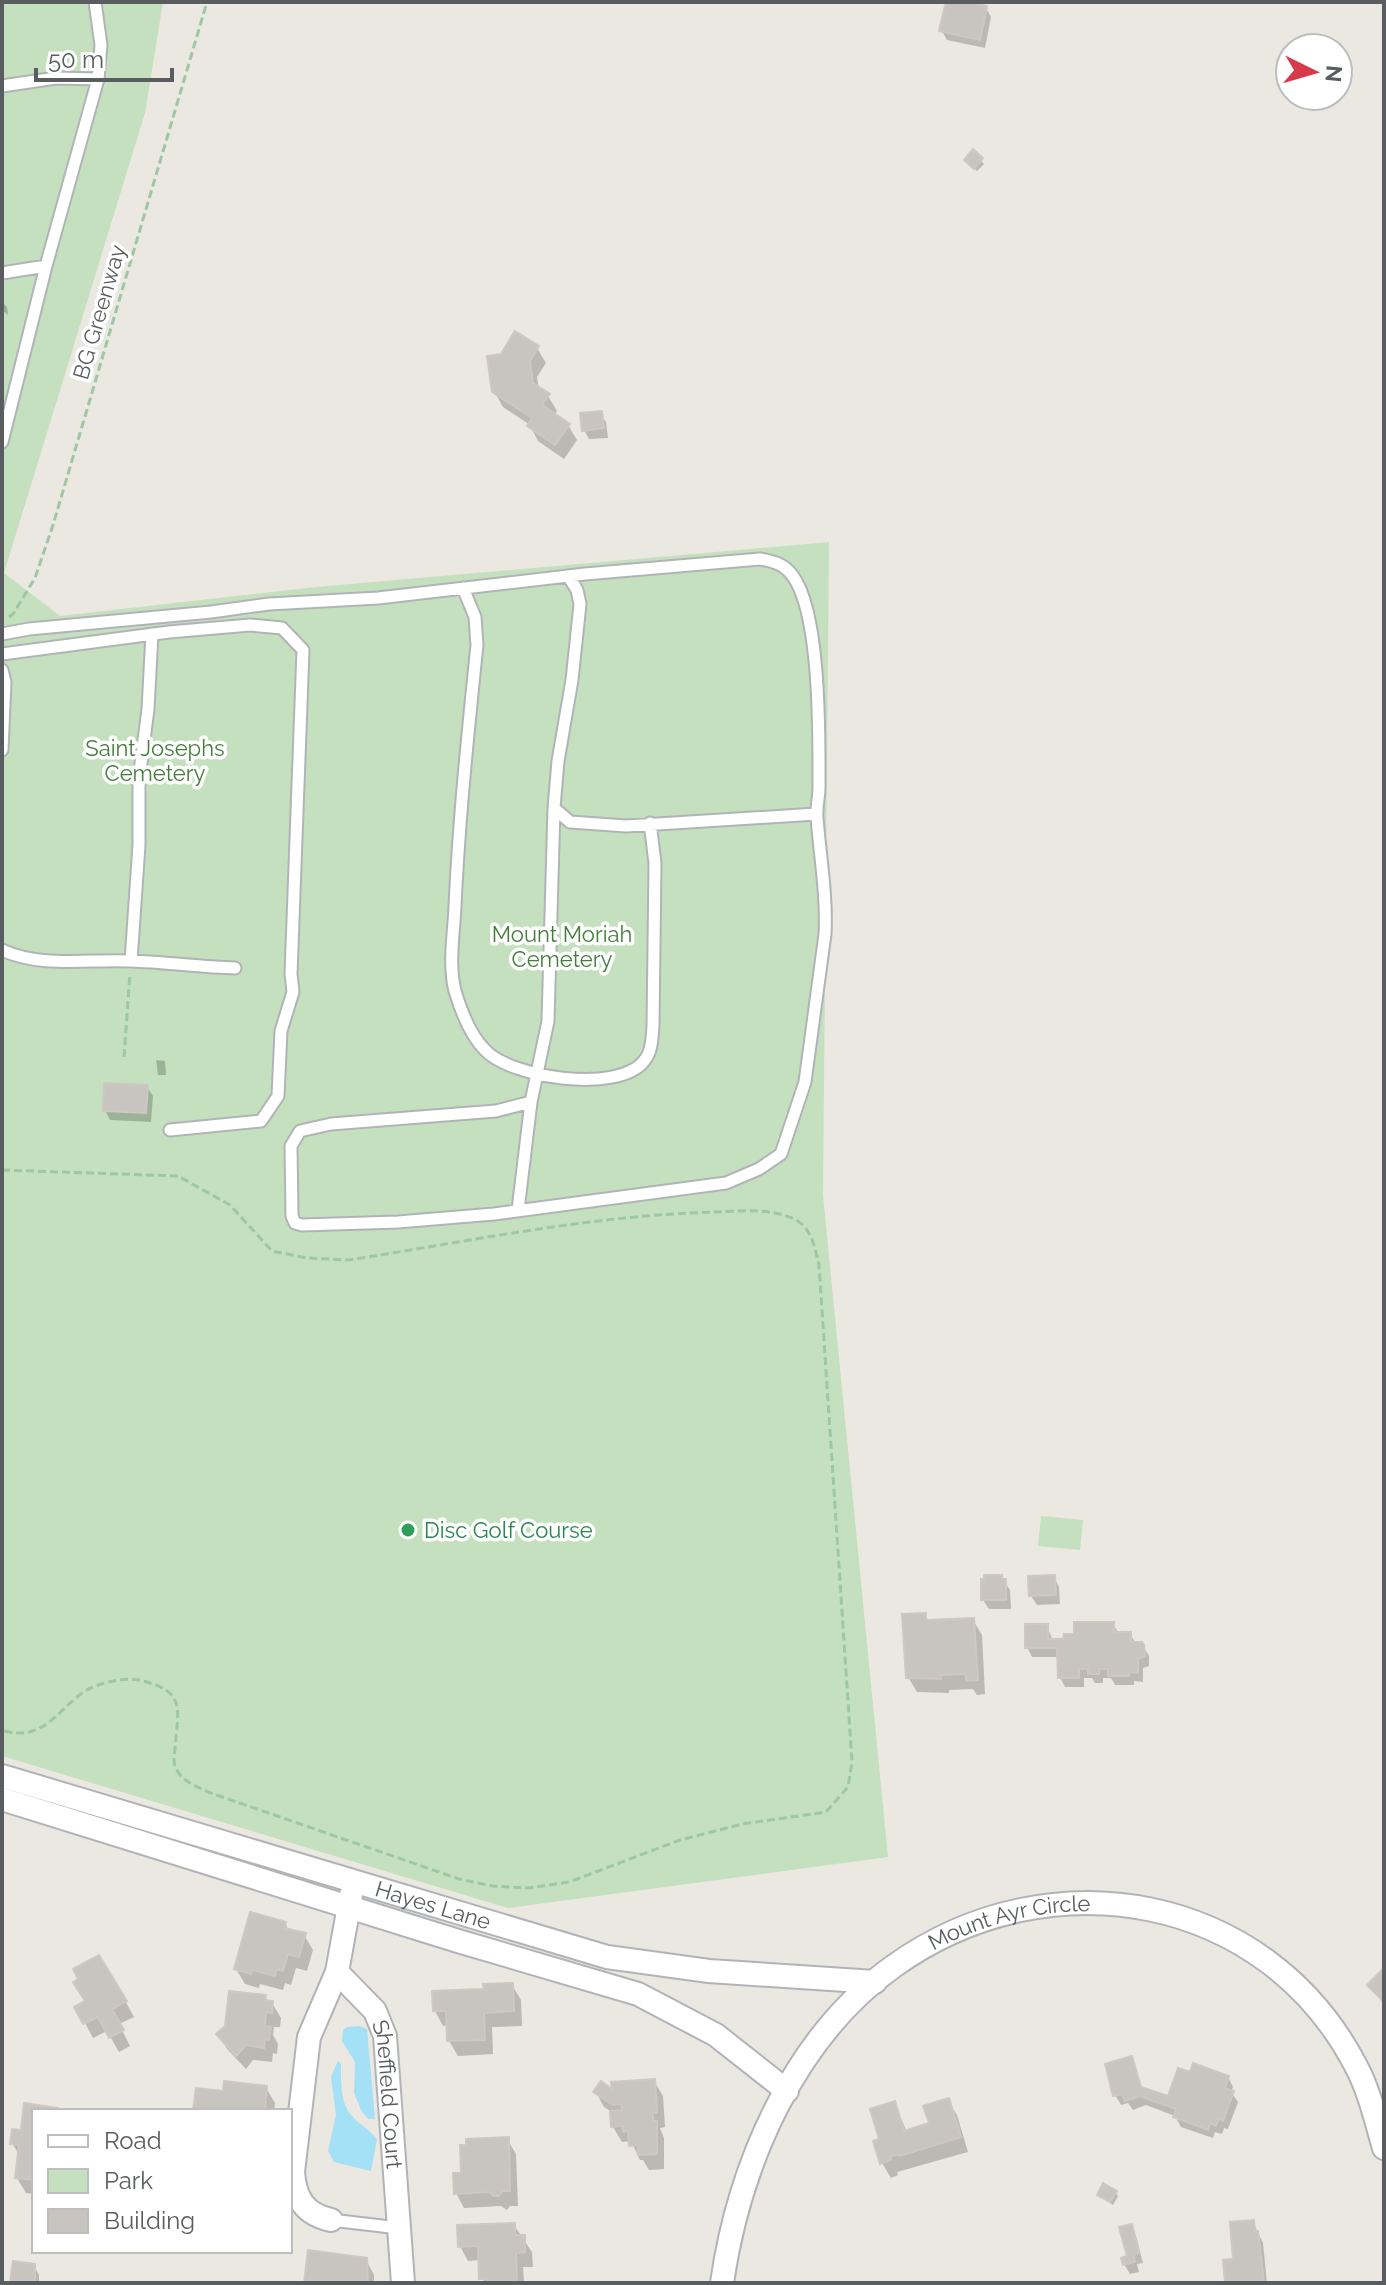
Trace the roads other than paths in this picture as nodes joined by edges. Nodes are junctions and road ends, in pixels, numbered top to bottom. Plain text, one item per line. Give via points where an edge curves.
1 (95, 2) edge
2 (98, 79) junction
3 (2, 86) edge
4 (46, 266) junction
5 (2, 273) edge
6 (4, 424) edge
7 (2, 442) edge
8 (568, 576) junction
9 (463, 588) junction
10 (2, 634) edge
11 (152, 634) junction
12 (2, 654) edge
13 (2, 670) edge
14 (2, 750) edge
15 (554, 808) junction
16 (816, 814) junction
17 (650, 823) junction
18 (2, 950) edge
19 (131, 961) junction
20 (235, 968) dead end
21 (537, 1074) junction
22 (531, 1102) junction
23 (170, 1130) dead end
24 (518, 1210) junction
25 (2, 1776) edge
26 (2, 1799) edge
27 (354, 1882) junction
28 (348, 1908) junction
29 (337, 1972) junction
30 (875, 1982) junction
31 (787, 2091) junction
32 (1384, 2148) edge
33 (331, 2220) joint
34 (399, 2228) junction
35 (403, 2283) edge
36 (722, 2283) edge

1 - 2 lane via 101,45
2 - 3 lane via 56,78
2 - 4 lane
4 - 5 lane
4 - 6 lane
6 - 7 lane
8 - 9 lane
8 - 15 lane via 580,604
8 - 16 lane via 760,559 789,571 802,596 812,641
9 - 10 lane
9 - 21 lane via 475,617 477,645 455,886 454,988 485,1051 506,1065
11 - 12 lane
11 - 19 lane
11 - 23 lane via 276,627 301,646 304,655 293,992 281,1031 278,1096 261,1121
13 - 14 lane
15 - 17 lane via 570,822
15 - 21 lane via 549,1003
16 - 17 lane
16 - 24 lane via 825,934 805,1082 781,1154 726,1183
17 - 21 lane via 655,863 649,1052 644,1062 622,1075 593,1079
18 - 19 lane via 41,960
19 - 20 lane
21 - 22 lane
22 - 24 lane
22 - 24 lane via 496,1111 317,1125 300,1131 291,1146 295,1223 398,1222
25 - 27 street, Hayes Lane
26 - 28 street, Hayes Lane
27 - 28 street
27 - 30 street, Hayes Lane via 630,1962
28 - 29 street
28 - 31 street, Hayes Lane via 638,1994 716,2035
29 - 33 street via 309,2037 293,2172 303,2206
29 - 34 street, Sheffield Court via 375,2011 385,2036
30 - 31 street, Mount Ayr Circle via 816,2045
30 - 32 street, Mount Ayr Circle via 941,1937 1021,1908 1103,1902 1169,1914 1245,1948 1321,2014 1357,2067
31 - 36 street, Mount Ayr Circle via 744,2189
33 - 34 lane
34 - 35 street, Sheffield Court

